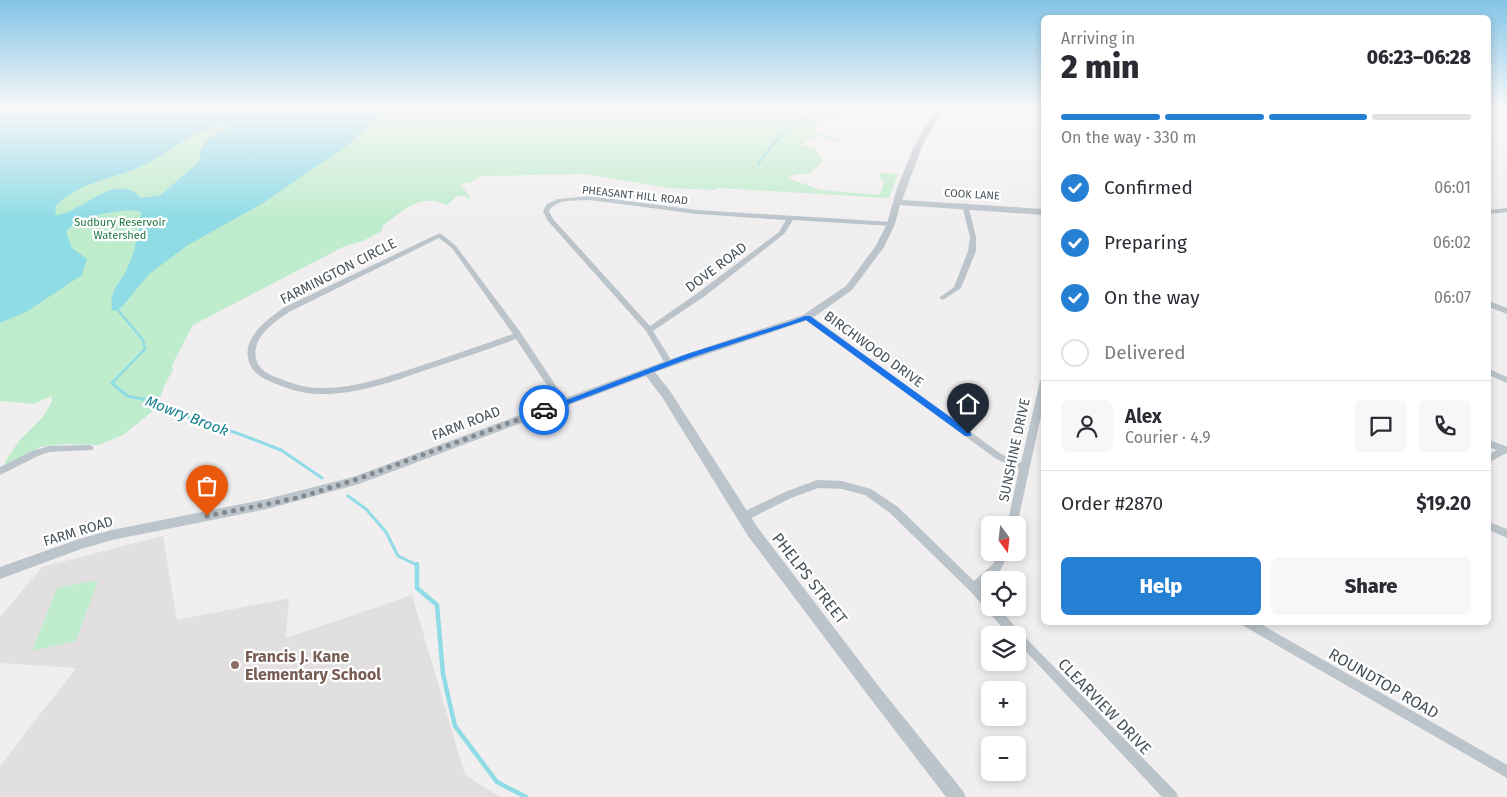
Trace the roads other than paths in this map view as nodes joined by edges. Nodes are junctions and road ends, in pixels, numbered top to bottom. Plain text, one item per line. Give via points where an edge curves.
1 (919, 145) edge
2 (898, 202) junction
3 (965, 205) junction
4 (1507, 210) edge
5 (1041, 212) edge
6 (1491, 212) edge
7 (791, 217) junction
8 (891, 224) junction
9 (943, 298) dead end
10 (1491, 305) edge
11 (1507, 311) edge
12 (807, 317) junction
13 (649, 330) junction
14 (518, 336) junction
15 (669, 363) junction
16 (648, 371) junction
17 (1491, 373) edge
18 (1507, 380) edge
19 (1041, 395) edge
20 (563, 402) junction
21 (1491, 444) edge
22 (88, 448) dead end
23 (1506, 450) edge
24 (1491, 458) edge
25 (1025, 469) junction
26 (0, 471) edge
27 (1014, 516) edge
28 (743, 517) junction
29 (1491, 527) edge
30 (1507, 534) edge
31 (1001, 561) edge
32 (0, 573) edge
33 (973, 587) junction
34 (981, 595) edge
35 (1000, 616) edge
36 (1251, 625) edge
37 (1008, 626) edge
38 (1026, 645) edge
39 (1507, 772) edge
40 (957, 797) edge
41 (1171, 797) edge

1 - 2 street, FARM ROAD
2 - 3 street, COOK LANE
2 - 8 street, FARM ROAD
3 - 5 street, COOK LANE
3 - 9 street via 973,237 972,251 957,288
4 - 6 street
7 - 8 street, PHEASANT HILL ROAD
7 - 13 street, DOVE ROAD via 782,233
7 - 13 street, PHEASANT HILL ROAD via 666,209 590,198 560,200 549,205 546,211 550,220
8 - 12 street, FARM ROAD via 879,247 849,288
10 - 11 street
12 - 15 street, FARM ROAD
12 - 25 street, BIRCHWOOD DRIVE via 998,456
13 - 15 street, PHEASANT HILL ROAD
14 - 14 street, FARMINGTON CIRCLE via 384,381 323,392 296,388 268,378 254,367 251,353 265,325 286,310 440,235 454,247
14 - 20 street, FARMINGTON CIRCLE
15 - 16 street, FARM ROAD
16 - 20 street, FARM ROAD
16 - 28 street, PHELPS STREET via 666,394
17 - 18 street
19 - 25 street, SUNSHINE DRIVE
20 - 32 street, FARM ROAD via 326,490 112,535
21 - 23 street
22 - 26 street via 49,449
23 - 24 street
25 - 27 street, SUNSHINE DRIVE
28 - 33 street, CLEARVIEW DRIVE via 817,484 842,484 868,492 894,510
28 - 40 street, PHELPS STREET via 875,694
29 - 30 street
31 - 33 street
33 - 34 street, CLEARVIEW DRIVE
35 - 37 street, CLEARVIEW DRIVE
36 - 39 street, ROUNDTOP ROAD
38 - 41 street, CLEARVIEW DRIVE

